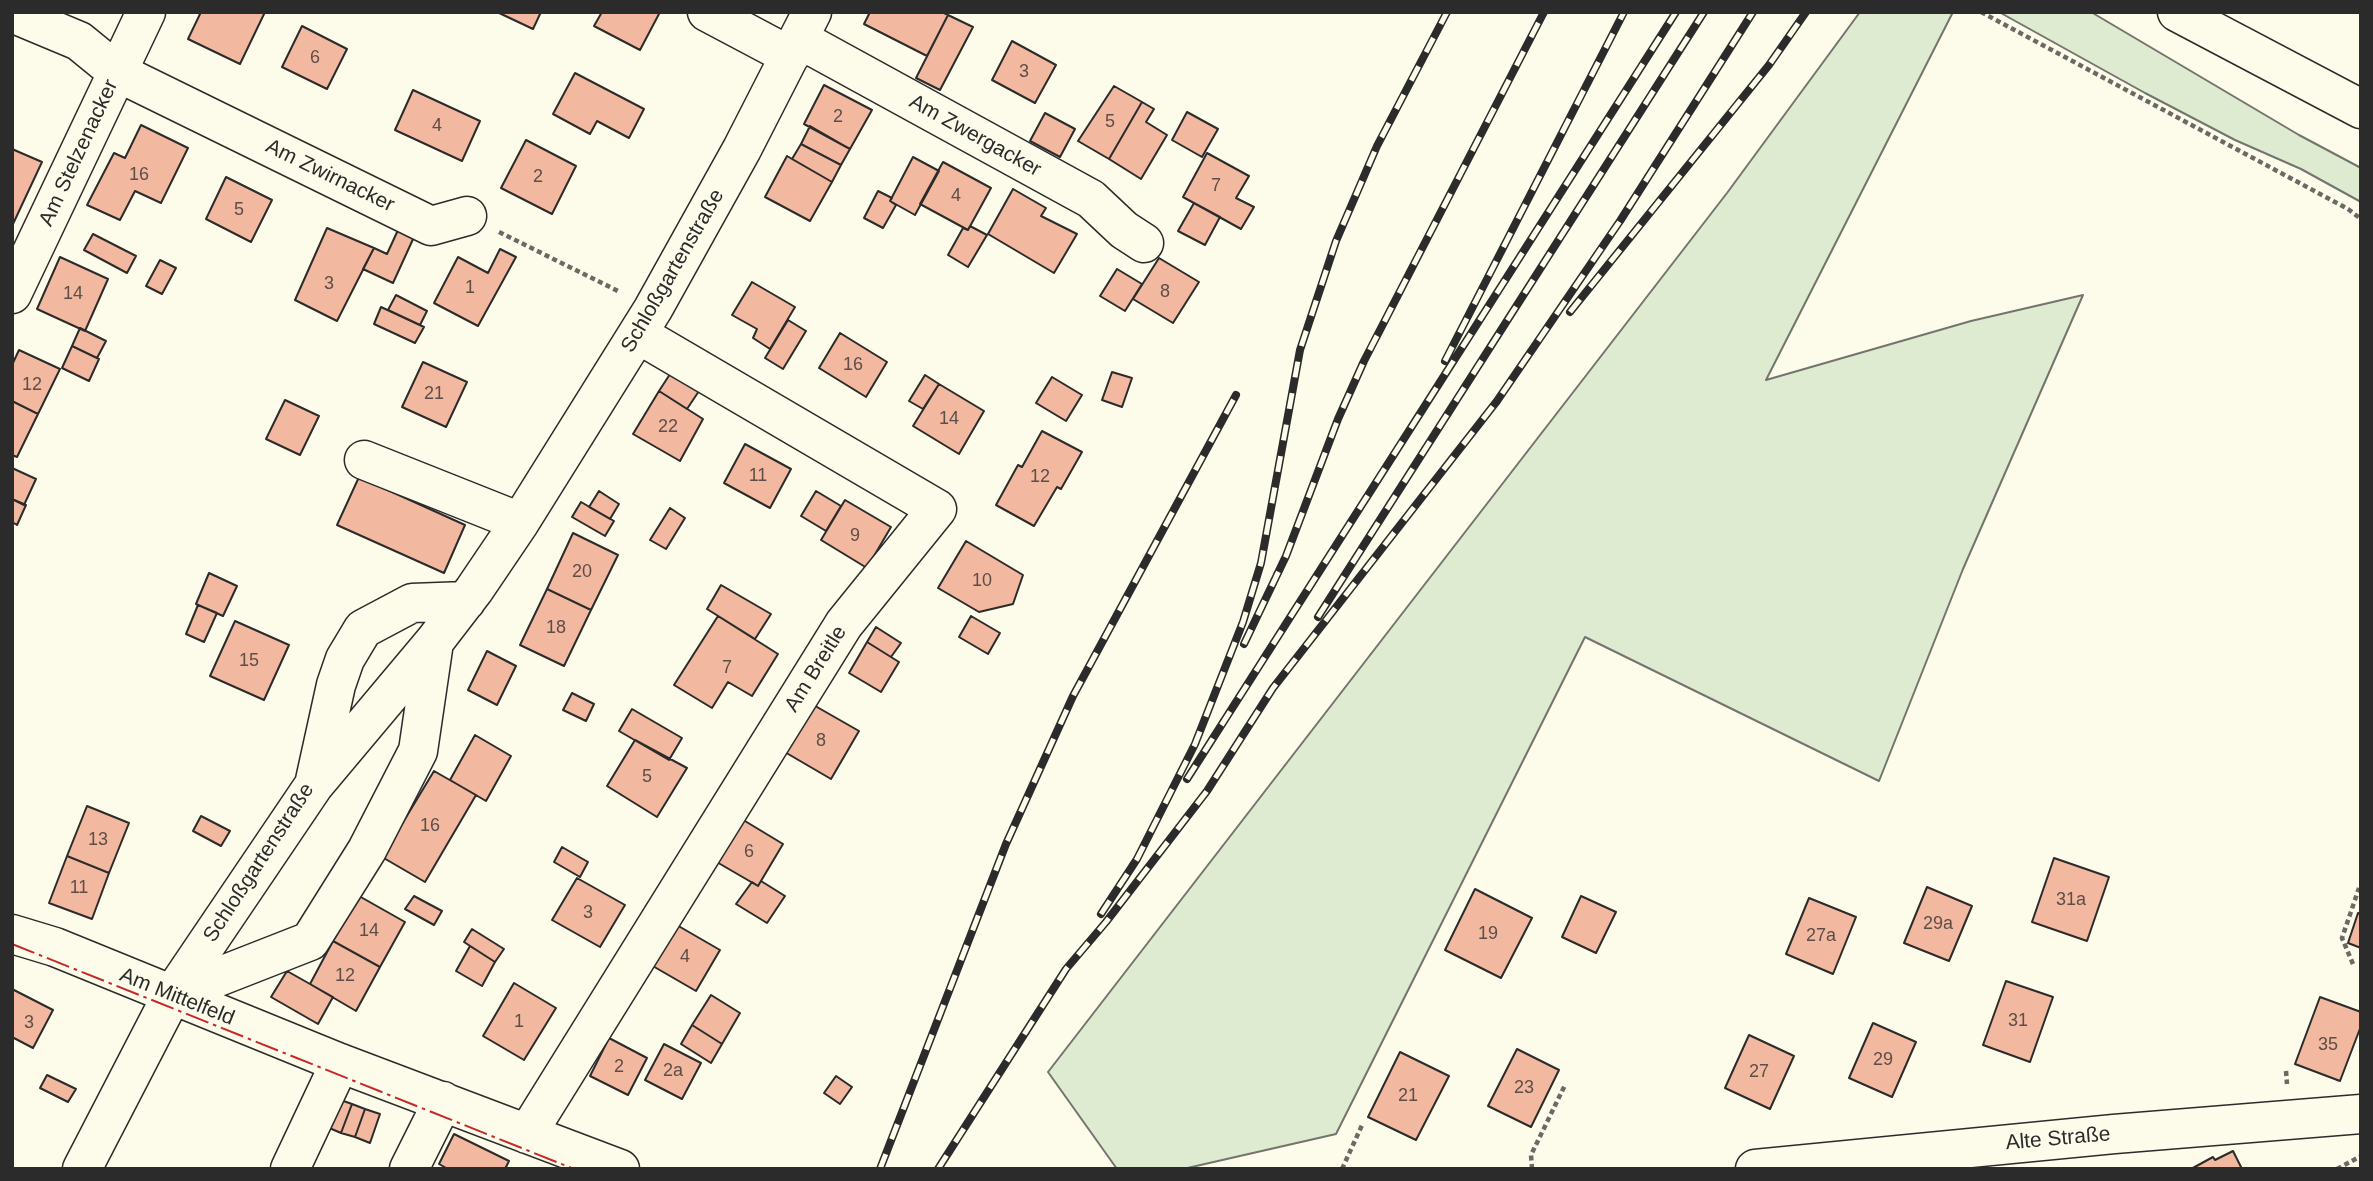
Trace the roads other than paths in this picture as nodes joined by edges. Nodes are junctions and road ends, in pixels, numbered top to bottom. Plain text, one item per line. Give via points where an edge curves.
1 (146, 12) edge
2 (707, 12) edge
3 (2177, 12) edge
4 (12, 13) edge
5 (800, 36) edge
6 (117, 72) junction
7 (2361, 109) edge
8 (467, 216) road end
9 (1144, 243) dead end
10 (12, 294) edge
11 (645, 321) junction
12 (364, 460) dead end
13 (520, 523) junction
14 (466, 601) junction
15 (434, 642) junction
16 (313, 785) junction
17 (12, 934) edge
18 (172, 995) junction
19 (340, 1063) junction
20 (443, 1101) junction
21 (2361, 1114) edge
22 (527, 1134) junction
23 (82, 1169) edge
24 (290, 1169) edge
25 (409, 1169) edge
26 (620, 1169) edge
27 (1755, 1169) edge

1 - 6 street, Am Stelzenacker
2 - 5 street, Am Zwergacker
3 - 7 street
4 - 6 street, Am Zwirnacker via 79,41
5 - 9 street, Am Zwergacker via 1091,199
5 - 11 street, Schloßgartenstraße
6 - 8 street, Am Zwirnacker via 431,226
6 - 10 street, Am Stelzenacker
11 - 13 street, Schloßgartenstraße
11 - 22 street, Am Breitle via 937,509 844,624
12 - 13 street
13 - 14 street, Schloßgartenstraße
14 - 15 street, Schloßgartenstraße
14 - 16 street, Schloßgartenstraße via 412,603 363,629 336,685
15 - 16 street
15 - 18 street, Schloßgartenstraße via 418,751 367,850 310,941
16 - 18 street, Schloßgartenstraße
17 - 18 street, Am Mittelfeld
18 - 19 street, Am Mittelfeld
18 - 23 street, Schloßgartenstraße
19 - 20 street, Am Mittelfeld
19 - 24 street
20 - 22 street, Am Mittelfeld
20 - 25 street
21 - 27 street, Alte Straße
22 - 26 street, Am Mittelfeld

